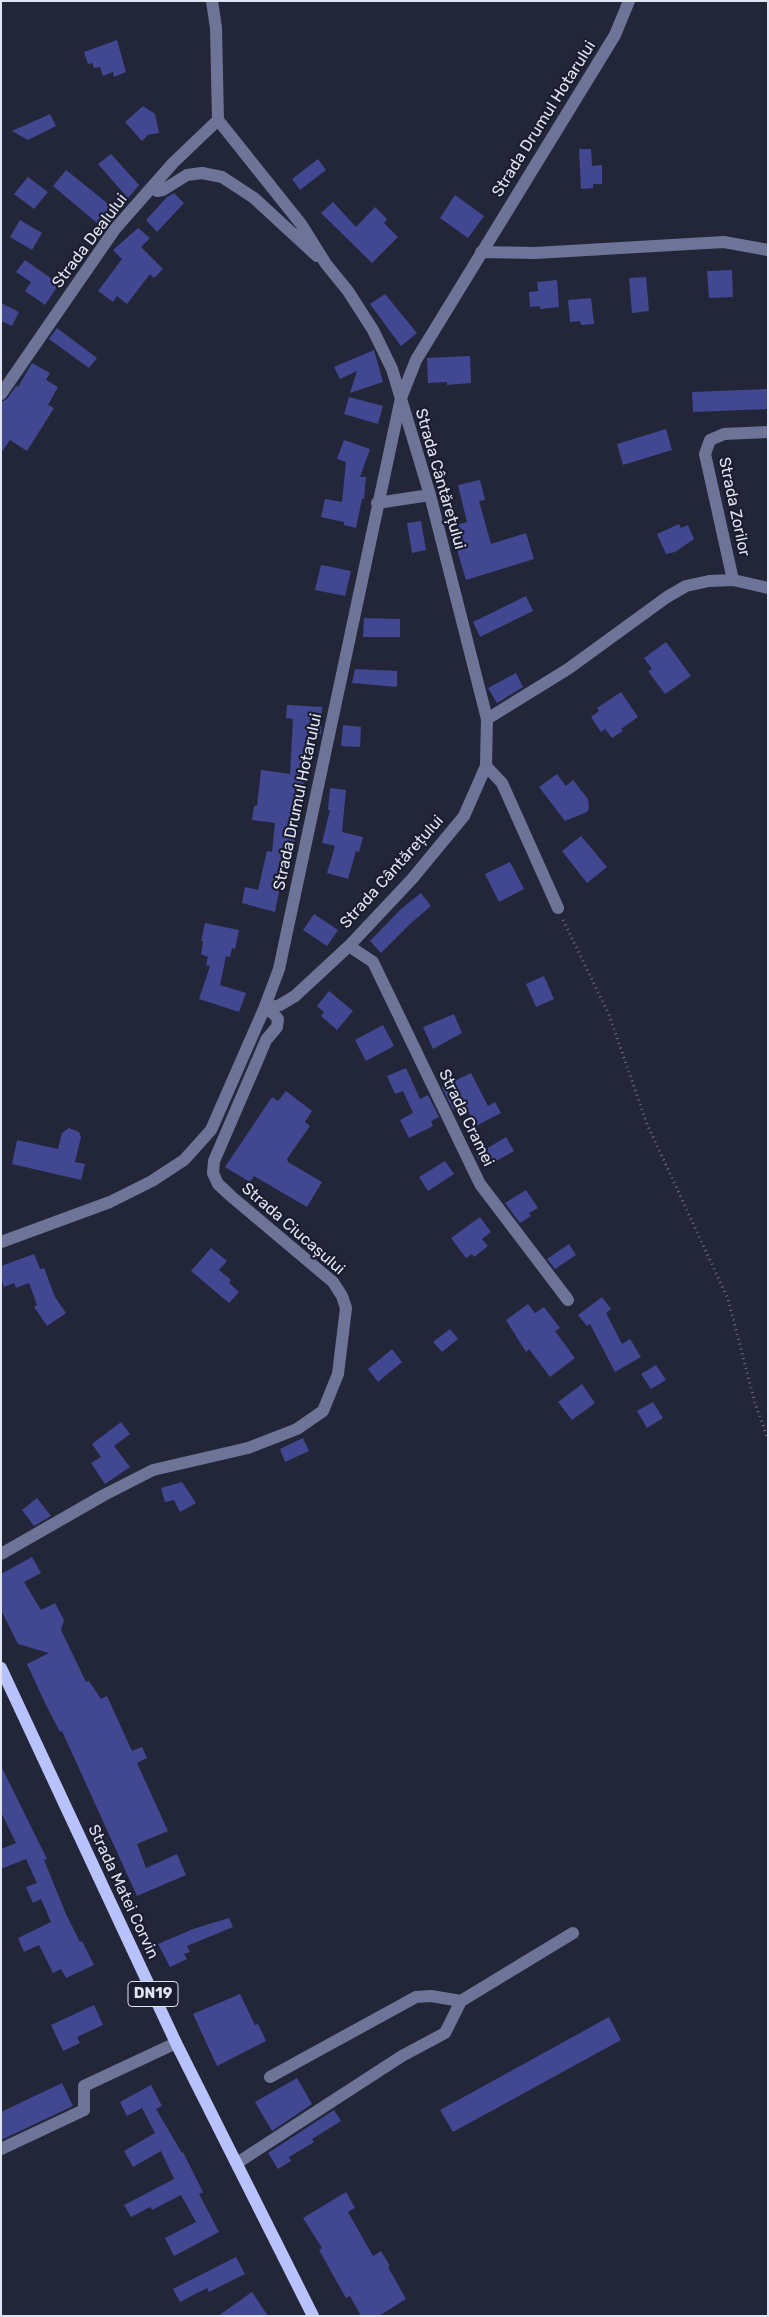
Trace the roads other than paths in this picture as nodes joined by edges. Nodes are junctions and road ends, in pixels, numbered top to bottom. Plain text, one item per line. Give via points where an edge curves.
1 (212, 1) edge
2 (629, 1) edge
3 (218, 120) junction
4 (153, 187) junction
5 (768, 250) edge
6 (482, 252) junction
7 (326, 264) junction
8 (1, 394) edge
9 (401, 398) junction
10 (768, 432) edge
11 (430, 495) junction
12 (377, 503) junction
13 (733, 580) junction
14 (768, 588) edge
15 (487, 719) junction
16 (486, 766) junction
17 (558, 908) road end
18 (348, 946) junction
19 (264, 1009) junction
20 (1, 1242) edge
21 (568, 1300) dead end
22 (1, 1554) edge
23 (1, 1668) edge
24 (573, 1933) dead end
25 (461, 2001) junction
26 (176, 2044) junction
27 (270, 2077) dead end
28 (1, 2149) edge
29 (237, 2163) junction
30 (313, 2316) edge

1 - 3 street via 216,28
2 - 6 street, Strada Drumul Hotarului via 615,35
3 - 4 street, Strada Dealului
3 - 7 street, Strada Cântărețului via 302,224
4 - 7 street, Strada Cântărețului via 157,191 163,190 187,175 202,173 222,177 254,198
4 - 8 street, Strada Dealului via 115,229
5 - 6 street via 724,242 535,253
6 - 9 street, Strada Drumul Hotarului via 416,360
7 - 9 street, Strada Cântărețului via 373,330 392,369
9 - 11 street, Strada Cântărețului
9 - 12 street, Strada Drumul Hotarului
10 - 13 street, Strada Zorilor via 724,434 710,440 705,454
11 - 12 street
11 - 15 street, Strada Cântărețului
12 - 19 street, Strada Drumul Hotarului via 279,969
13 - 14 street
13 - 15 street via 686,586 568,669
15 - 16 street, Strada Cântărețului
16 - 17 street via 502,783
16 - 18 street, Strada Cântărețului via 464,816 412,879
18 - 19 street, Strada Cântărețului via 295,996
18 - 21 street, Strada Cramei via 373,962 480,1184
19 - 20 street, Strada Drumul Hotarului via 211,1130 184,1160 110,1202
19 - 22 street, Strada Ciucașului via 278,1019 277,1027 266,1040 214,1161 213,1173 218,1184 333,1282 342,1296 346,1308 338,1374 323,1411 297,1430 248,1448 153,1470
23 - 26 main road, Strada Matei Corvin / DN19
24 - 25 street
25 - 27 street via 431,1996 416,1998
25 - 29 street via 445,2033 402,2056
26 - 28 street via 84,2086 84,2110
26 - 29 main road, Strada Matei Corvin / DN19
29 - 30 main road, Strada Matei Corvin / DN19

